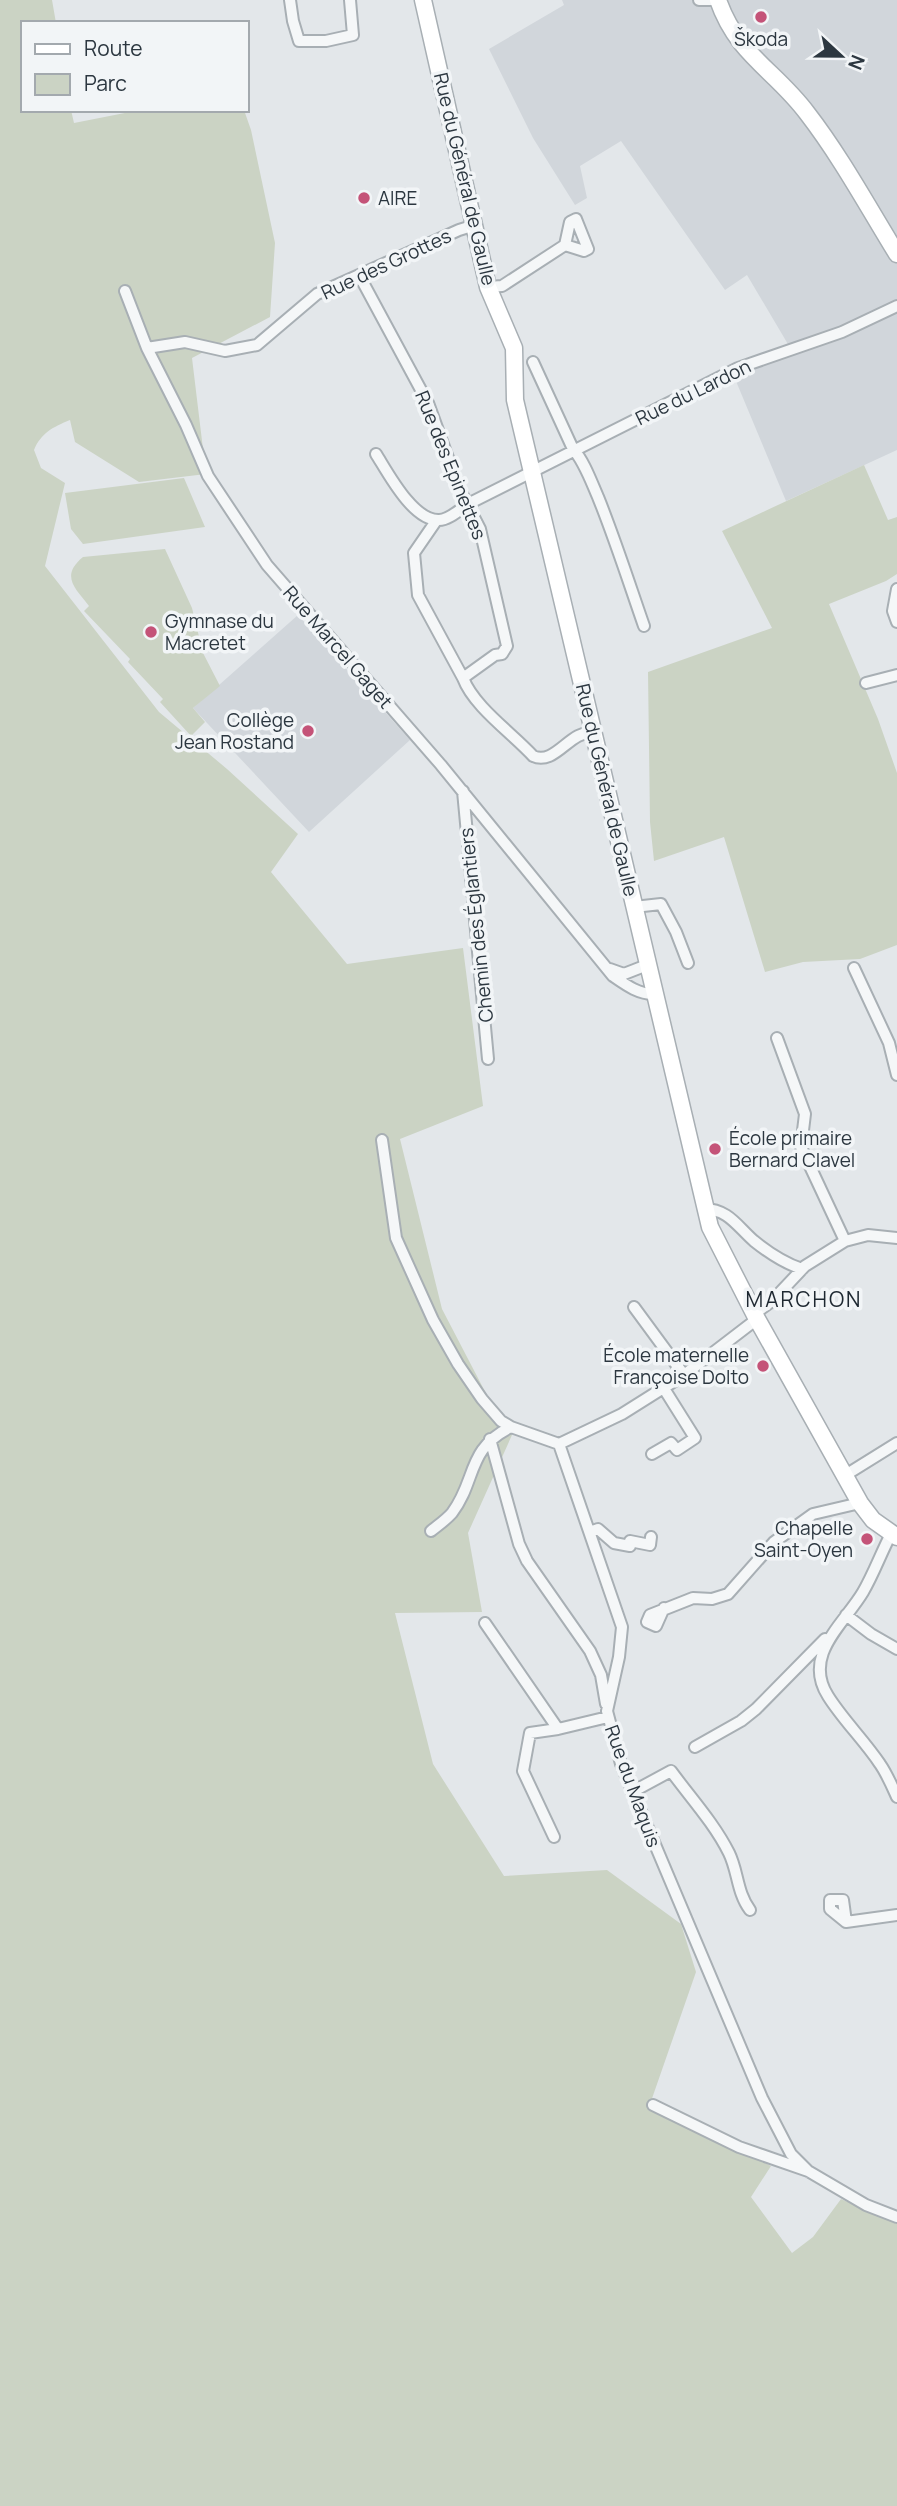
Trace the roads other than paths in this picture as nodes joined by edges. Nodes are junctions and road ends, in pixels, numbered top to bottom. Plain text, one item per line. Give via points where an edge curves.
1 (290, 0) edge
2 (349, 0) edge
3 (424, 0) edge
4 (699, 0) edge
5 (718, 0) edge
6 (475, 225) junction
7 (565, 245) dead end
8 (897, 254) edge
9 (359, 275) junction
10 (488, 287) junction
11 (125, 290) dead end
12 (897, 306) edge
13 (147, 348) junction
14 (534, 362) dead end
15 (575, 451) junction
16 (376, 454) dead end
17 (533, 472) junction
18 (468, 505) junction
19 (436, 521) junction
20 (897, 589) edge
21 (897, 622) edge
22 (644, 626) dead end
23 (897, 675) edge
24 (463, 678) junction
25 (866, 683) dead end
26 (593, 730) junction
27 (463, 791) junction
28 (634, 906) junction
29 (688, 963) dead end
30 (647, 965) junction
31 (854, 968) dead end
32 (607, 969) junction
33 (654, 994) junction
34 (777, 1038) dead end
35 (488, 1059) dead end
36 (897, 1075) edge
37 (382, 1140) dead end
38 (704, 1209) junction
39 (897, 1238) edge
40 (845, 1241) junction
41 (802, 1269) junction
42 (634, 1307) dead end
43 (756, 1316) junction
44 (684, 1375) junction
45 (663, 1387) junction
46 (511, 1427) junction
47 (490, 1439) junction
48 (559, 1444) junction
49 (895, 1447) edge
50 (652, 1454) dead end
51 (844, 1476) junction
52 (860, 1503) junction
53 (430, 1531) dead end
54 (590, 1532) junction
55 (894, 1536) edge
56 (651, 1537) dead end
57 (664, 1608) dead end
58 (846, 1615) junction
59 (485, 1623) dead end
60 (832, 1632) junction
61 (897, 1649) edge
62 (608, 1714) junction
63 (558, 1729) junction
64 (695, 1747) dead end
65 (632, 1792) junction
66 (897, 1797) edge
67 (554, 1837) dead end
68 (750, 1910) dead end
69 (897, 1915) edge
70 (846, 1922) dead end
71 (653, 2105) dead end
72 (808, 2171) junction
73 (897, 2217) edge

1 - 2 street via 299,41 326,41 353,35
3 - 6 main road, Rue du Général de Gaulle
4 - 5 street
5 - 8 main road via 741,45 797,100 819,129
6 - 9 street, Rue des Grottes
6 - 10 main road, Rue du Général de Gaulle
7 - 10 street via 502,286
9 - 13 street, Rue des Grottes via 317,294 257,345 225,351 185,342
9 - 18 street, Rue des Epinettes via 428,403
10 - 17 main road, Rue du Général de Gaulle via 514,348 515,400
11 - 13 street, Rue Marcel Gaget
12 - 15 street, Rue du Lardon via 842,332 738,368
13 - 27 street, Rue Marcel Gaget via 208,477 267,565
14 - 15 street
15 - 17 street, Rue du Lardon
15 - 22 street via 611,530
16 - 19 street via 406,501
17 - 18 street, Rue du Lardon
17 - 26 main road, Rue du Général de Gaulle
18 - 19 street, Rue du Lardon
18 - 24 street, Rue des Epinettes via 480,529 508,646
19 - 24 street via 414,553 418,595
20 - 21 street
23 - 25 street
24 - 26 street via 475,699 540,759
26 - 28 main road, Rue du Général de Gaulle
27 - 32 street, Rue Marcel Gaget
27 - 35 street, Chemin des Églantiers
28 - 29 street via 661,904
28 - 30 main road, Rue du Général de Gaulle
30 - 32 street via 624,974
30 - 33 main road, Rue du Général de Gaulle
31 - 36 street via 889,1043
32 - 33 street, Rue Marcel Gaget via 626,986
33 - 38 main road, Rue du Général de Gaulle
34 - 40 street via 805,1115 802,1147
37 - 46 street via 396,1237 458,1364 501,1421
38 - 41 street via 724,1212 763,1247
38 - 43 main road, Rue du Général de Gaulle via 719,1248
39 - 40 street via 868,1235
40 - 41 street
41 - 43 street
42 - 44 street
43 - 44 street
43 - 51 main road, Rue du Général de Gaulle
44 - 45 street
45 - 48 street via 622,1414
45 - 50 street via 695,1438 677,1450 671,1443
46 - 47 street
46 - 48 street
47 - 53 street via 451,1514
47 - 62 street via 519,1544 590,1651 601,1675
48 - 54 street, Rue du Maquis
49 - 51 street
51 - 52 main road, Rue du Général de Gaulle
52 - 55 main road, Rue du Général de Gaulle
52 - 57 street via 813,1514 774,1542 729,1594 693,1598
54 - 56 street via 598,1529 614,1542 630,1546 630,1541 650,1545
54 - 62 street, Rue du Maquis via 622,1627
55 - 58 street via 885,1544 871,1579
58 - 60 street
58 - 61 street
59 - 63 street
60 - 64 street via 756,1709
60 - 66 street via 820,1657 825,1692 881,1764
62 - 63 street
62 - 65 street, Rue du Maquis
63 - 67 street via 530,1733 523,1771
65 - 68 street via 671,1771 730,1855
65 - 72 street, Rue du Maquis via 762,2098 791,2154
69 - 70 street
71 - 72 street via 739,2147
72 - 73 street via 866,2205

